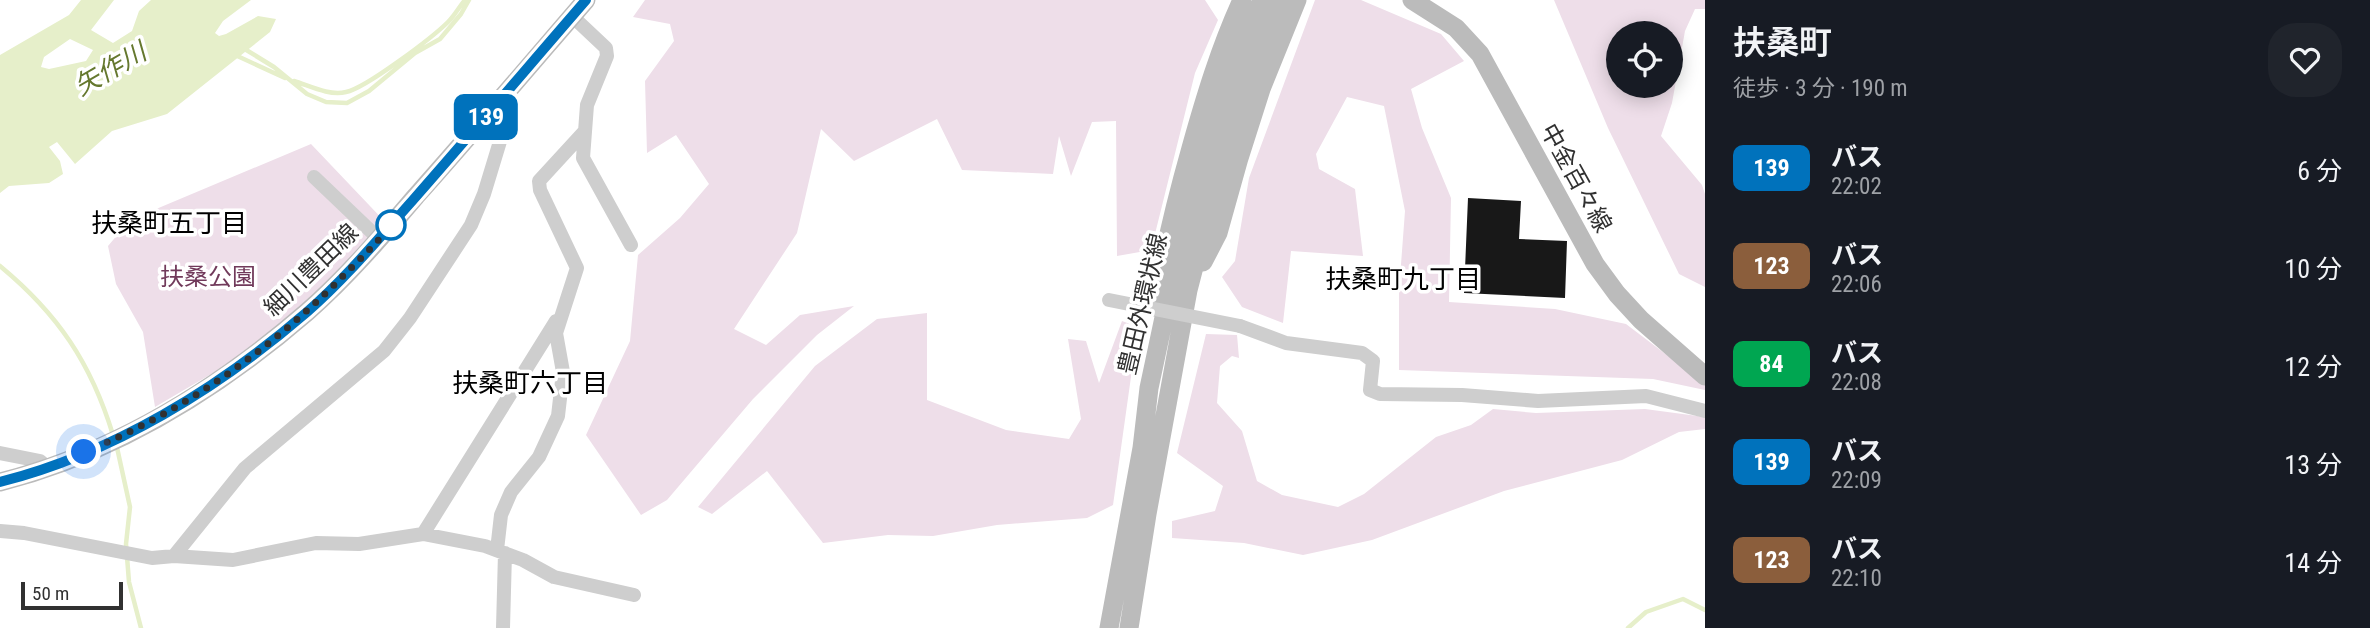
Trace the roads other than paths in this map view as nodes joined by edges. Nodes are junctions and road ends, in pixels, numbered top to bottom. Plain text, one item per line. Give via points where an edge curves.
1 (586, 0) edge
2 (1242, 0) edge
3 (1262, 0) edge
4 (1279, 0) edge
5 (1297, 0) edge
6 (1412, 0) edge
7 (572, 16) junction
8 (508, 92) junction
9 (584, 132) junction
10 (314, 177) dead end
11 (379, 239) junction
12 (631, 245) dead end
13 (1179, 289) junction
14 (1109, 300) dead end
15 (565, 307) junction
16 (1705, 376) edge
17 (1149, 388) junction
18 (1705, 411) edge
19 (0, 453) edge
20 (47, 467) junction
21 (0, 482) edge
22 (1139, 511) junction
23 (0, 531) edge
24 (423, 534) junction
25 (501, 551) junction
26 (174, 556) junction
27 (634, 595) dead end
28 (503, 628) edge
29 (1109, 628) edge
30 (1129, 628) edge

1 - 7 street, 細川豊田線
2 - 17 street via 1205,98 1161,265
3 - 13 street, 豊田外環状線 via 1226,88 1191,206
4 - 13 street, 豊田外環状線 via 1234,113 1204,230
5 - 13 street via 1261,89 1218,233
6 - 16 street, 中金百々線 via 1456,28 1480,54 1602,274 1641,320
7 - 8 street, 細川豊田線
7 - 9 street via 606,48 607,56 587,105
8 - 11 street, 細川豊田線
8 - 26 street via 505,125 471,225 410,318 384,351 245,468
9 - 12 street via 583,158
9 - 15 street via 539,181 577,268
10 - 11 street
11 - 20 street, 細川豊田線 via 310,310 198,394 130,433
13 - 17 street, 豊田外環状線
13 - 22 street, 豊田外環状線
14 - 18 street, bridge via 1240,326 1286,344 1362,353 1373,361 1370,390 1380,394 1538,401 1646,396
15 - 24 street
15 - 25 street via 556,333 563,372 558,415 539,457 511,492 501,515
17 - 22 street, 豊田外環状線
19 - 20 street via 40,461
20 - 21 street, 細川豊田線
22 - 29 street, 豊田外環状線
22 - 30 street, 豊田外環状線
23 - 26 street via 144,556
24 - 25 street
24 - 26 street via 359,544 316,542 233,560
25 - 27 street via 554,577
25 - 28 street

